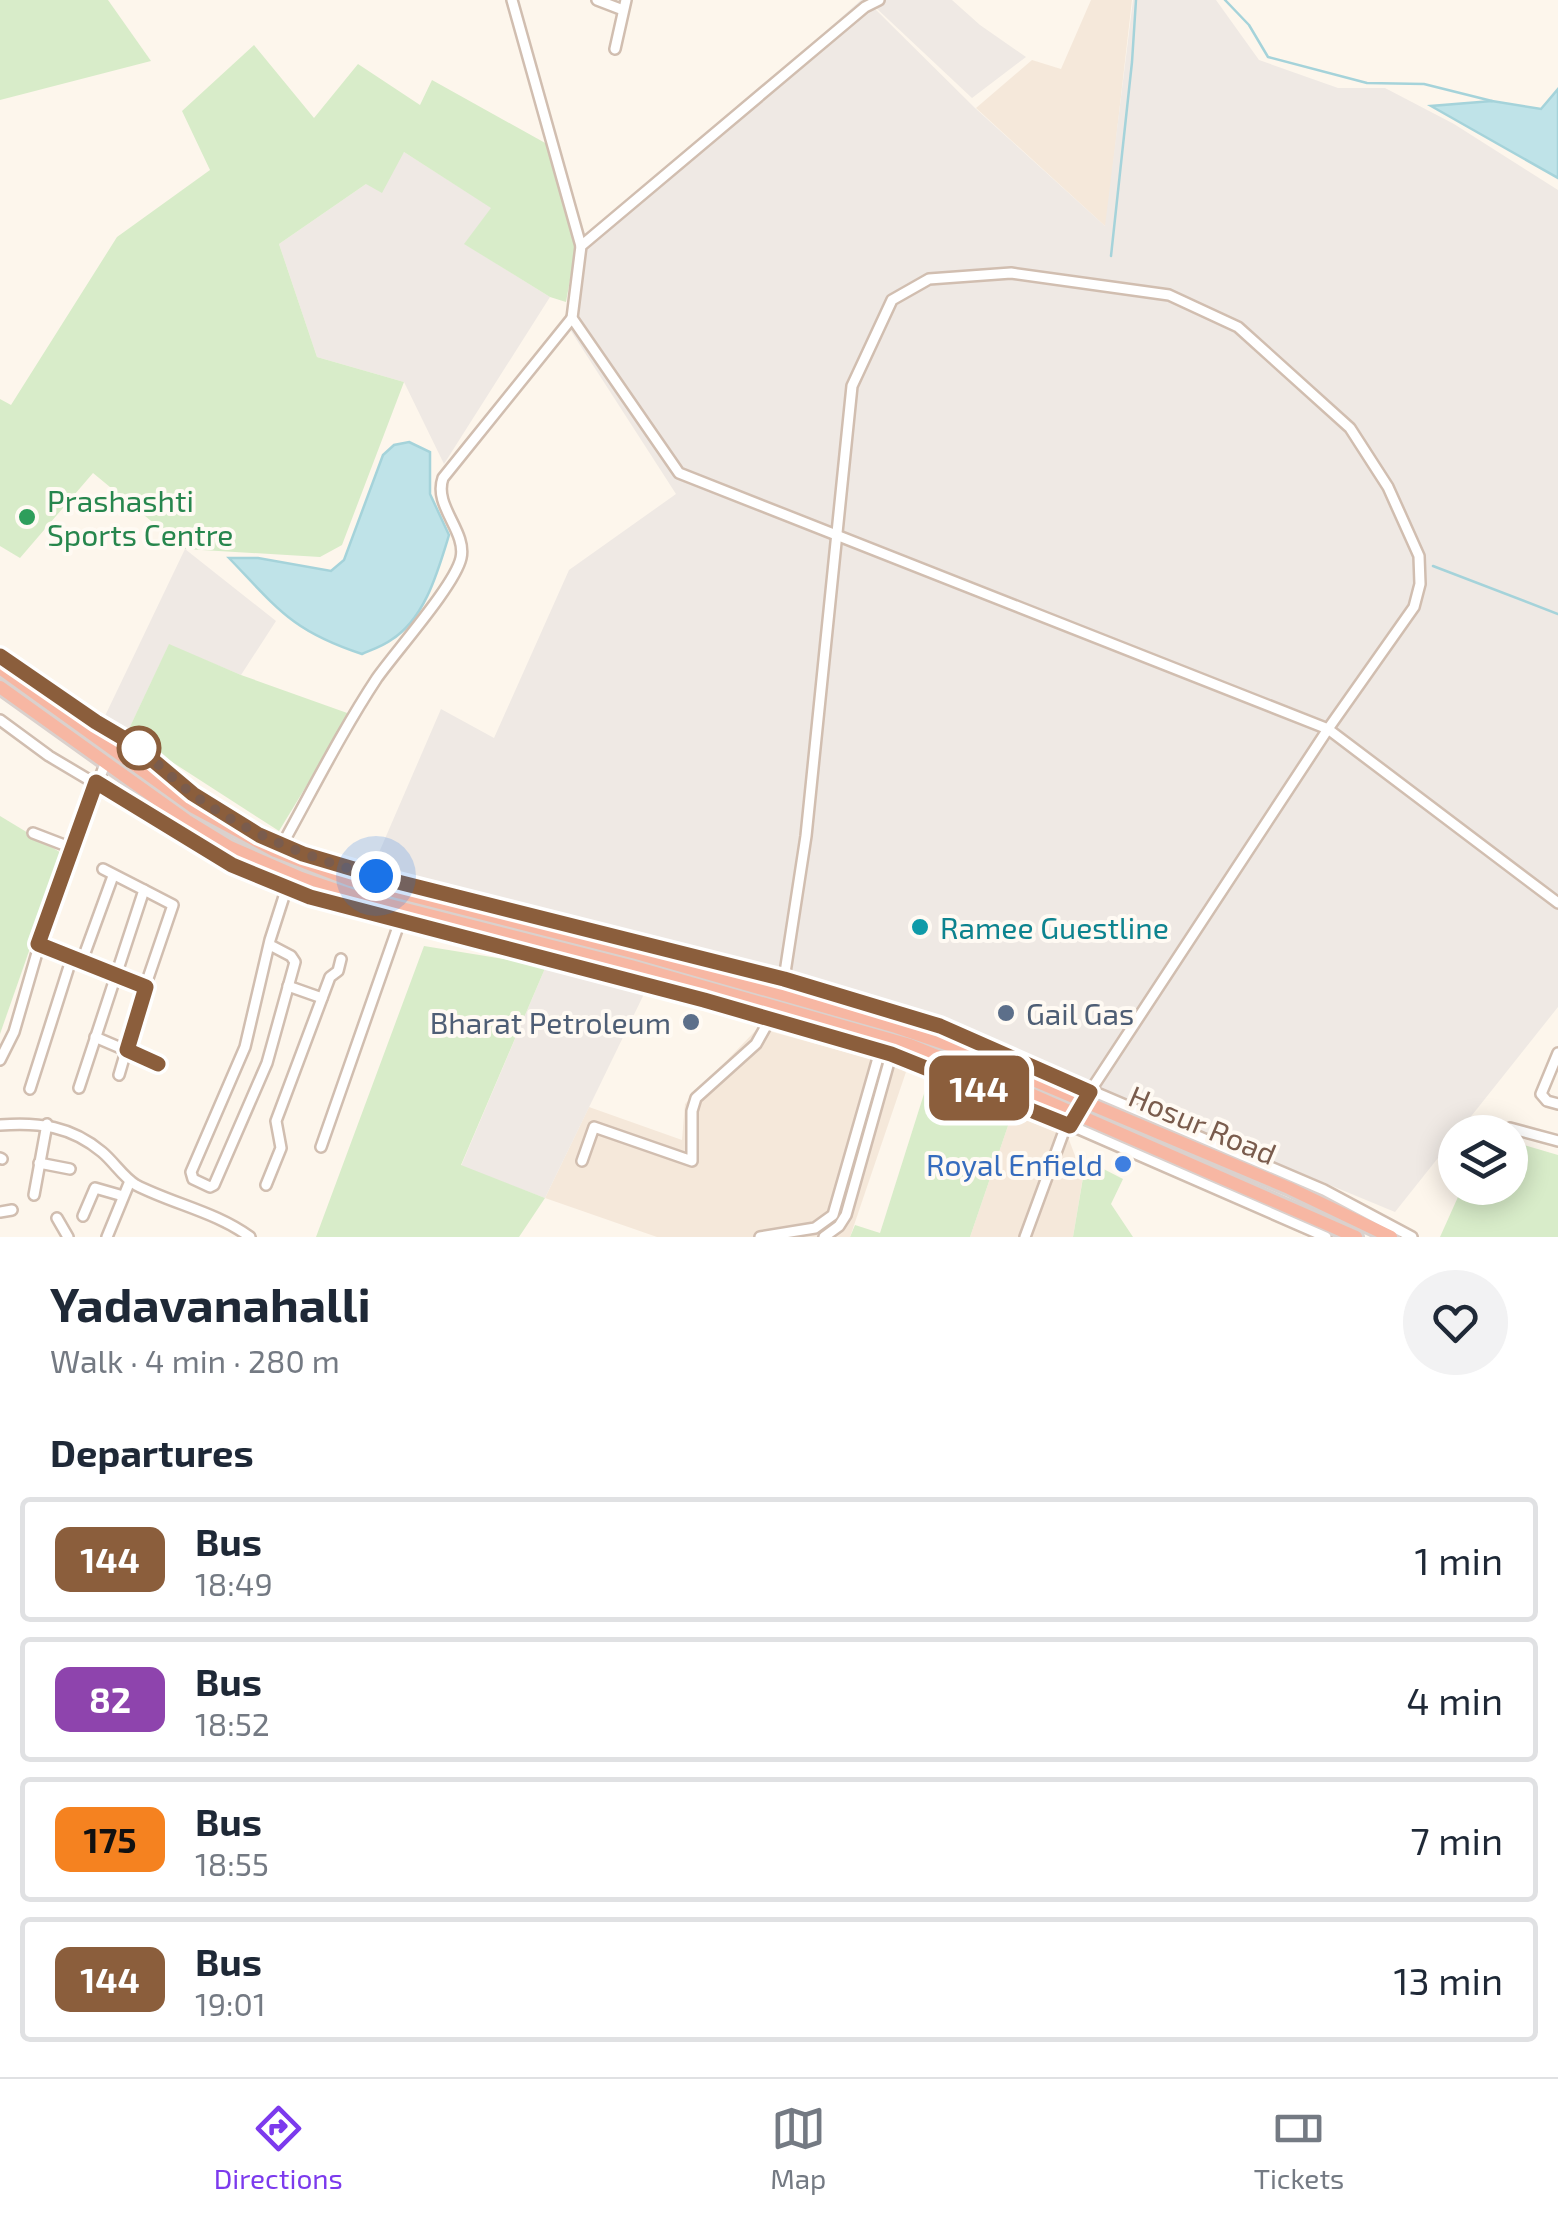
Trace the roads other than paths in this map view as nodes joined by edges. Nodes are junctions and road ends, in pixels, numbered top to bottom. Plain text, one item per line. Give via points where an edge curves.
1 (512, 0) edge
2 (597, 0) edge
3 (879, 0) edge
4 (624, 5) edge
5 (615, 50) dead end
6 (581, 246) junction
7 (572, 318) junction
8 (837, 533) junction
9 (3, 664) edge
10 (0, 686) edge
11 (0, 720) edge
12 (1328, 729) junction
13 (105, 764) junction
14 (96, 782) junction
15 (34, 833) dead end
16 (282, 845) junction
17 (72, 848) junction
18 (103, 868) dead end
19 (114, 876) junction
20 (375, 882) junction
21 (286, 887) junction
22 (144, 890) junction
23 (1558, 903) edge
24 (400, 921) junction
25 (38, 944) junction
26 (270, 944) junction
27 (77, 959) junction
28 (341, 959) dead end
29 (114, 974) junction
30 (784, 979) junction
31 (288, 986) junction
32 (146, 987) junction
33 (322, 998) junction
34 (770, 1019) junction
35 (95, 1038) junction
36 (127, 1050) junction
37 (885, 1053) junction
38 (1558, 1053) edge
39 (0, 1060) edge
40 (158, 1064) dead end
41 (119, 1075) dead end
42 (79, 1088) dead end
43 (30, 1089) dead end
44 (1087, 1096) junction
45 (1558, 1104) edge
46 (1075, 1123) junction
47 (47, 1124) junction
48 (0, 1125) edge
49 (1528, 1133) edge
50 (1558, 1141) edge
51 (321, 1147) dead end
52 (582, 1160) dead end
53 (39, 1162) junction
54 (70, 1169) dead end
55 (130, 1181) junction
56 (266, 1185) dead end
57 (34, 1195) dead end
58 (124, 1196) junction
59 (12, 1210) dead end
60 (0, 1212) edge
61 (84, 1216) dead end
62 (57, 1218) dead end
63 (68, 1237) edge
64 (107, 1237) edge
65 (250, 1237) edge
66 (760, 1237) edge
67 (824, 1237) edge
68 (1025, 1237) edge
69 (1326, 1237) edge
70 (1356, 1237) edge
71 (1391, 1237) edge
72 (1412, 1237) edge

1 - 6 street
2 - 4 street
3 - 6 street
4 - 5 street
6 - 7 street
7 - 8 street via 679,473
7 - 16 street via 443,478 442,498 462,548 455,572 376,679
8 - 12 street
8 - 12 street via 852,386 892,300 929,279 1010,272 1169,296 1238,327 1350,428 1388,487 1419,556 1414,607
8 - 30 street
9 - 16 street via 135,745 193,794
9 - 20 highway, Hosur Road via 220,824 314,868
10 - 13 highway, Hosur Road
11 - 14 street
12 - 23 street
12 - 44 street
13 - 14 street
13 - 46 highway, Hosur Road via 230,847 322,886 910,1046
14 - 17 street
14 - 21 street via 232,865
15 - 17 street
16 - 20 street
17 - 25 street
18 - 19 street
19 - 22 street
19 - 27 street
20 - 30 street
20 - 44 highway, Hosur Road via 896,1027
21 - 24 street
21 - 26 street
22 - 29 street
22 - 32 street via 173,905
24 - 34 street
24 - 51 street
25 - 27 street
25 - 39 street
26 - 31 street via 296,960
26 - 31 street via 245,1047 190,1172 210,1187 267,1063
27 - 29 street
27 - 43 street
28 - 33 street
29 - 32 street
29 - 35 street
30 - 44 street via 940,1026
31 - 33 street
32 - 36 street
33 - 56 street via 276,1120 281,1148
34 - 37 street
34 - 52 street via 756,1044 694,1102 692,1160 594,1126
35 - 36 street
35 - 42 street
36 - 40 street
36 - 41 street
37 - 46 street
37 - 66 street via 833,1215 815,1228
37 - 67 street via 846,1215
38 - 45 street via 1541,1094
44 - 46 street
44 - 71 highway, Hosur Road
44 - 72 street via 1324,1190
46 - 68 street via 1056,1145
46 - 69 street
46 - 70 highway, Hosur Road
47 - 48 street
47 - 53 street
47 - 55 street via 90,1143
49 - 50 street
53 - 54 street
53 - 57 street
55 - 58 street
55 - 65 street
58 - 61 street via 94,1188
58 - 64 street
59 - 60 street
62 - 63 street

